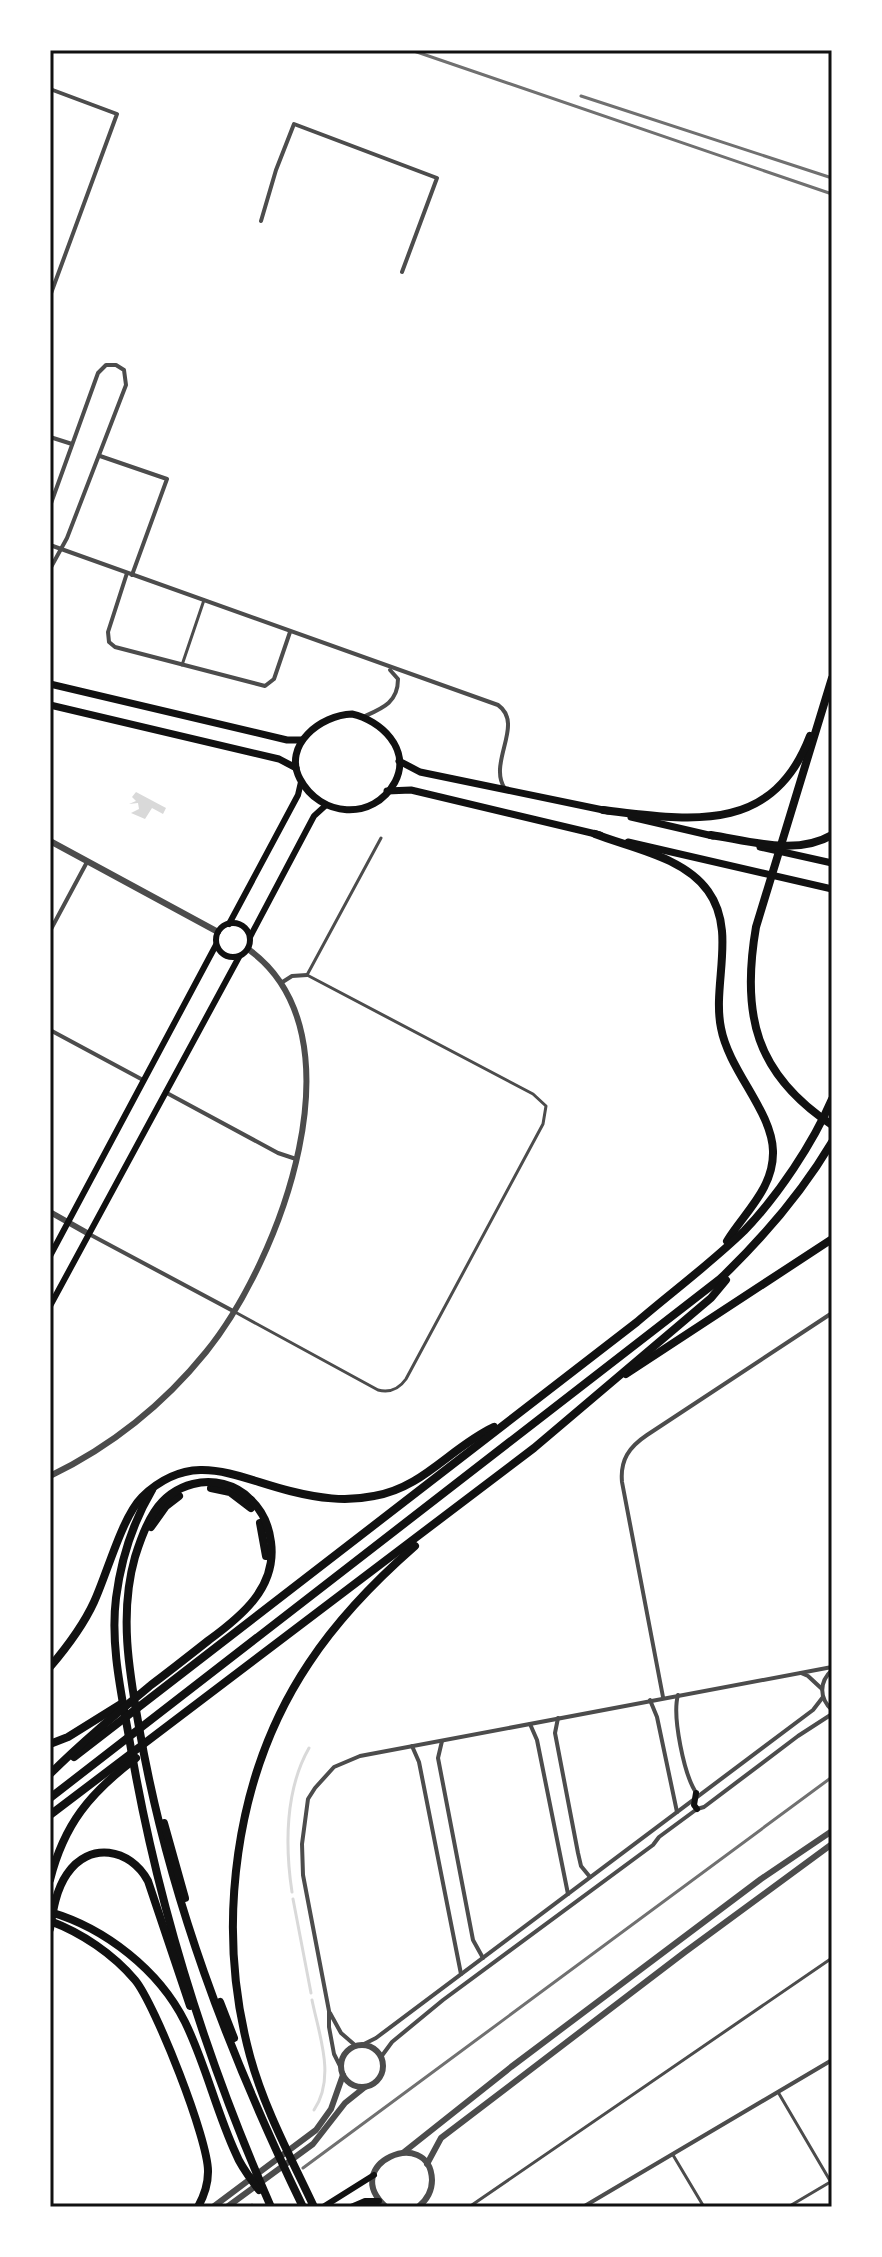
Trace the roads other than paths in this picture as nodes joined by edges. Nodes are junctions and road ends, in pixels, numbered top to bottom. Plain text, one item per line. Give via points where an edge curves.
1 (50, 89) edge
2 (261, 221) dead end
3 (402, 272) dead end
4 (50, 296) edge
5 (50, 437) edge
6 (72, 444) junction
7 (100, 456) junction
8 (50, 506) edge
9 (50, 545) edge
10 (62, 549) junction
11 (50, 569) edge
12 (130, 574) junction
13 (204, 600) junction
14 (290, 632) junction
15 (382, 664) junction
16 (181, 665) junction
17 (831, 680) edge
18 (50, 684) edge
19 (50, 705) edge
20 (363, 717) junction
21 (302, 740) junction
22 (399, 761) junction
23 (296, 768) junction
24 (301, 782) junction
25 (505, 789) junction
26 (387, 791) junction
27 (325, 806) junction
28 (603, 810) junction
29 (595, 834) junction
30 (711, 835) junction
31 (832, 835) edge
32 (381, 838) dead end
33 (50, 841) edge
34 (88, 861) junction
35 (832, 863) edge
36 (832, 889) edge
37 (229, 924) junction
38 (50, 931) edge
39 (218, 932) junction
40 (250, 937) junction
41 (216, 945) junction
42 (248, 949) junction
43 (239, 957) junction
44 (307, 975) junction
45 (281, 983) junction
46 (50, 1030) edge
47 (144, 1081) junction
48 (165, 1092) junction
49 (832, 1099) edge
50 (832, 1125) edge
51 (832, 1142) edge
52 (296, 1159) junction
53 (50, 1212) edge
54 (68, 1222) junction
55 (89, 1234) junction
56 (832, 1239) edge
57 (750, 1250) junction
58 (720, 1251) junction
59 (50, 1256) edge
60 (50, 1305) edge
61 (235, 1312) junction
62 (832, 1313) edge
63 (593, 1398) junction
64 (511, 1418) junction
65 (50, 1476) edge
66 (152, 1490) junction
67 (457, 1508) junction
68 (50, 1667) edge
69 (832, 1668) edge
70 (241, 1672) junction
71 (798, 1673) junction
72 (152, 1685) junction
73 (822, 1689) junction
74 (678, 1695) junction
75 (663, 1697) junction
76 (823, 1697) junction
77 (650, 1700) junction
78 (832, 1712) edge
79 (558, 1718) junction
80 (530, 1724) junction
81 (442, 1741) junction
82 (50, 1744) edge
83 (412, 1746) junction
84 (50, 1774) edge
85 (696, 1796) junction
86 (50, 1798) edge
87 (697, 1809) junction
88 (677, 1812) junction
89 (50, 1815) edge
90 (832, 1831) edge
91 (832, 1844) edge
92 (585, 1872) junction
93 (590, 1877) junction
94 (50, 1880) edge
95 (584, 1882) junction
96 (568, 1894) junction
97 (584, 1894) junction
98 (50, 1912) edge
99 (50, 1921) edge
100 (65, 1922) junction
101 (50, 1929) edge
102 (480, 1958) junction
103 (832, 1958) edge
104 (480, 1973) junction
105 (461, 1974) junction
106 (329, 2011) junction
107 (206, 2044) junction
108 (359, 2046) junction
109 (381, 2057) junction
110 (832, 2060) edge
111 (342, 2072) junction
112 (365, 2087) junction
113 (778, 2092) junction
114 (272, 2131) junction
115 (404, 2152) junction
116 (673, 2154) junction
117 (427, 2164) junction
118 (374, 2175) junction
119 (832, 2182) edge
120 (430, 2195) junction
121 (379, 2201) junction
122 (433, 2206) edge
123 (198, 2207) edge
124 (213, 2207) edge
125 (227, 2207) edge
126 (270, 2207) edge
127 (306, 2207) edge
128 (314, 2207) edge
129 (323, 2207) edge
130 (351, 2207) edge
131 (386, 2207) edge
132 (418, 2207) edge
133 (469, 2207) edge
134 (583, 2207) edge
135 (704, 2207) edge
136 (788, 2207) edge

1 - 4 street via 117,114
2 - 3 street via 294,124 437,178
5 - 6 street
6 - 7 street via 98,373 106,365 116,365 124,370 126,385
6 - 8 street
7 - 10 street
7 - 12 street via 167,479
9 - 10 street
10 - 11 street
10 - 12 street
12 - 13 street
12 - 16 street via 109,642
13 - 14 street
13 - 16 street
14 - 15 street
14 - 16 street via 274,679 265,686
15 - 20 street via 398,679 398,690 387,705
15 - 25 street via 498,705 508,715 499,771
17 - 28 highway via 801,759 775,789 751,806 723,816 686,819
17 - 50 highway via 756,927 750,999 758,1038 772,1068 801,1103
18 - 21 main road
19 - 23 main road via 279,759
20 - 21 main road via 330,718
20 - 22 main road via 388,734
21 - 23 main road
22 - 25 main road via 414,770
22 - 26 main road via 396,781
23 - 24 main road
24 - 27 main road
24 - 37 main road
25 - 28 main road
26 - 27 main road via 360,809
26 - 29 main road via 411,790
27 - 40 main road via 314,816
28 - 30 main road
29 - 36 main road
29 - 58 highway via 673,863 708,890 716,907 722,948 720,1027 773,1149 769,1180
30 - 31 highway via 789,847
30 - 35 main road
32 - 44 street
33 - 34 street
34 - 38 street
34 - 39 street
37 - 39 main road
37 - 40 main road via 244,927
39 - 41 main road
40 - 42 main road
41 - 43 main road via 223,955
41 - 47 main road
42 - 43 main road
42 - 45 street
43 - 48 main road
44 - 45 street
44 - 61 street via 533,1094 546,1106 546,1115 396,1389 378,1390
45 - 52 street via 304,1043
46 - 47 street
47 - 54 main road
48 - 52 street
48 - 55 main road
49 - 58 highway via 773,1196
51 - 57 highway via 807,1182
52 - 61 street via 274,1235
53 - 54 street
54 - 55 street
54 - 59 main road
55 - 60 main road
55 - 61 street
56 - 63 highway
57 - 63 highway via 711,1298
57 - 86 highway via 674,1317
58 - 64 highway
61 - 65 street via 207,1352 155,1406 116,1437
62 - 75 street via 647,1435 625,1457 623,1490
63 - 67 highway
64 - 66 highway via 421,1478 375,1496 318,1497 211,1469 176,1474
64 - 84 highway
66 - 68 highway via 134,1507 93,1604
66 - 107 highway via 129,1535 117,1591 120,1685 164,1901
67 - 70 highway
67 - 114 highway via 354,1605 308,1664 274,1726 250,1796 237,1862 236,1986
69 - 71 street
69 - 73 street
70 - 89 highway
70 - 94 highway via 90,1798 71,1823
71 - 73 street
71 - 74 street
72 - 82 highway
72 - 84 highway
72 - 114 highway via 211,1639 262,1579 267,1552 260,1522 251,1507 230,1492 201,1488 174,1498 158,1515 138,1563 131,1612 132,1675 148,1763 195,1929
73 - 76 street
74 - 75 street
74 - 85 street via 676,1713
75 - 77 street
76 - 78 street
76 - 85 street via 813,1710
77 - 79 street
77 - 88 street
78 - 87 street
79 - 80 street
79 - 92 street via 555,1733
80 - 81 street
80 - 96 street
81 - 83 street
81 - 102 street via 438,1758
83 - 105 street
83 - 106 street via 343,1762 311,1793 302,1844 303,1875
85 - 87 main road
85 - 88 street
87 - 97 street
88 - 93 street
90 - 115 street
91 - 117 street via 441,2138
92 - 93 street
92 - 95 street
93 - 95 street
95 - 96 street
95 - 97 street
96 - 102 street
97 - 104 street
98 - 100 highway
99 - 100 highway
100 - 123 highway via 113,1957 137,1982 156,2016 198,2127 208,2170
100 - 126 highway via 90,1927 129,1954 169,1998 196,2046 237,2157
101 - 107 highway via 61,1885 82,1859 104,1851 134,1861 148,1881
102 - 104 street
102 - 105 street
103 - 133 street
104 - 109 street via 395,2039
105 - 108 street
106 - 108 street via 338,2030
106 - 111 street via 334,2054
107 - 126 highway
108 - 109 street
108 - 111 street via 344,2055
109 - 112 street via 380,2076
110 - 113 street
111 - 112 street via 349,2083
111 - 124 street via 331,2109 316,2130
112 - 125 street via 348,2099 313,2144
113 - 116 street
113 - 119 street
114 - 127 highway
114 - 128 highway
115 - 117 street
115 - 118 street via 390,2155
116 - 134 street
116 - 135 street
117 - 120 street via 432,2174
118 - 121 street
118 - 129 main road
119 - 136 street
120 - 122 street
120 - 132 street
121 - 130 main road
121 - 131 street

